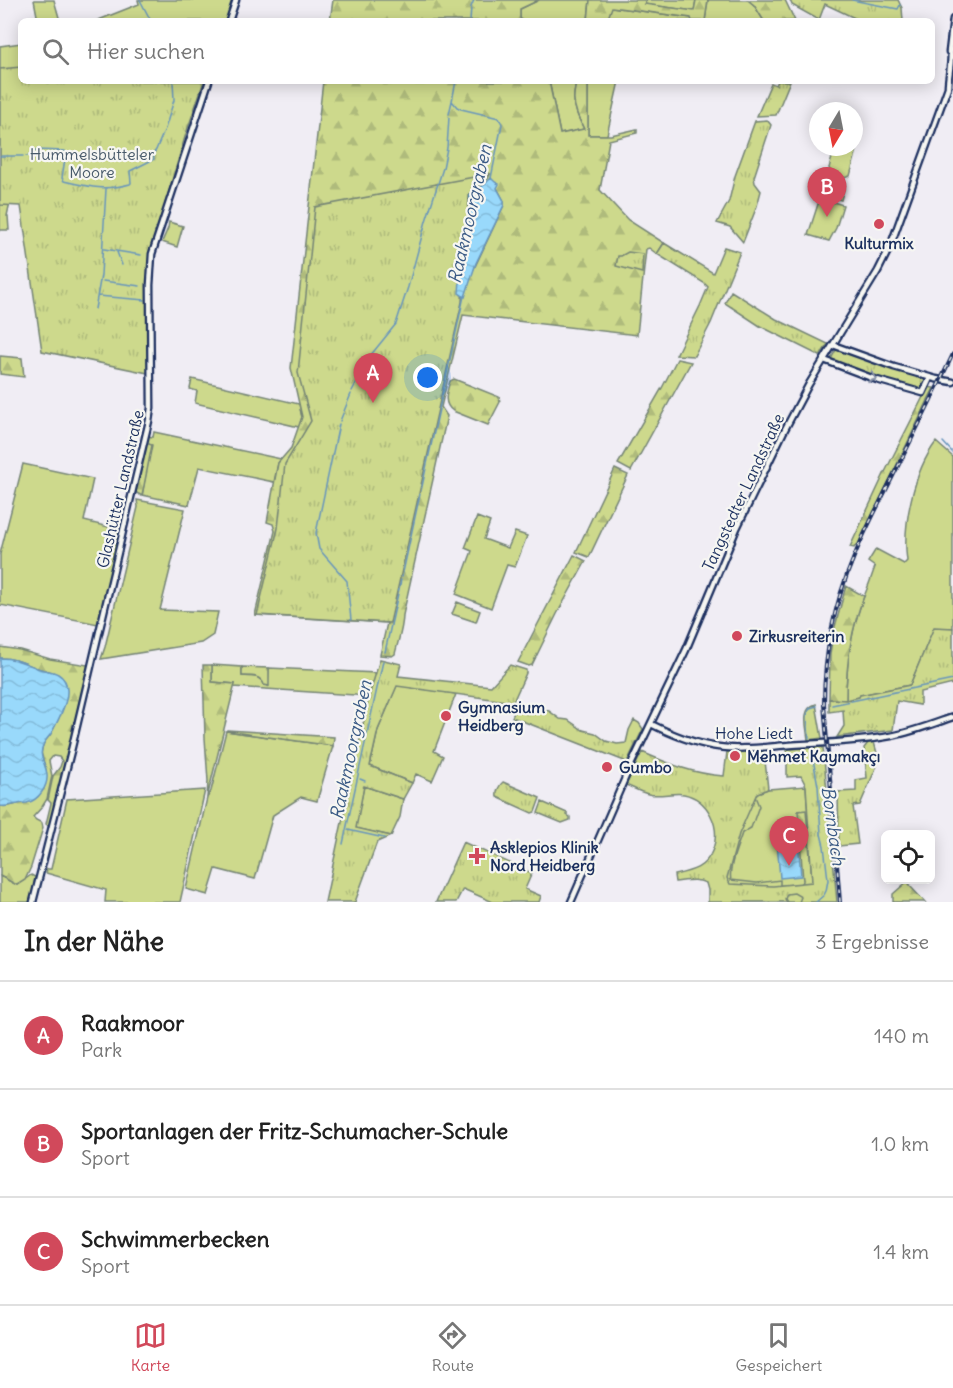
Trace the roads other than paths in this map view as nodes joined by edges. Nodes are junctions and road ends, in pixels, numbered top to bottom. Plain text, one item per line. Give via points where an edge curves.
1 (236, 0) edge
2 (230, 18) edge
3 (953, 19) edge
4 (208, 84) edge
5 (833, 345) junction
6 (824, 360) junction
7 (930, 378) junction
8 (951, 382) edge
9 (953, 717) edge
10 (651, 724) junction
11 (33, 902) edge
12 (571, 902) edge

1 - 2 street
3 - 5 street, Tangstedter Landstraße via 948,83 890,247
4 - 11 street, Glashütter Landstraße via 152,254 149,421
5 - 6 street, Tangstedter Landstraße
5 - 7 street
6 -> 7 street via 923,393
6 - 10 street, Tangstedter Landstraße via 790,419 737,528
7 - 8 street
9 - 10 street, Hohe Liedt via 891,736 749,748 691,742
10 - 12 street, Tangstedter Landstraße

